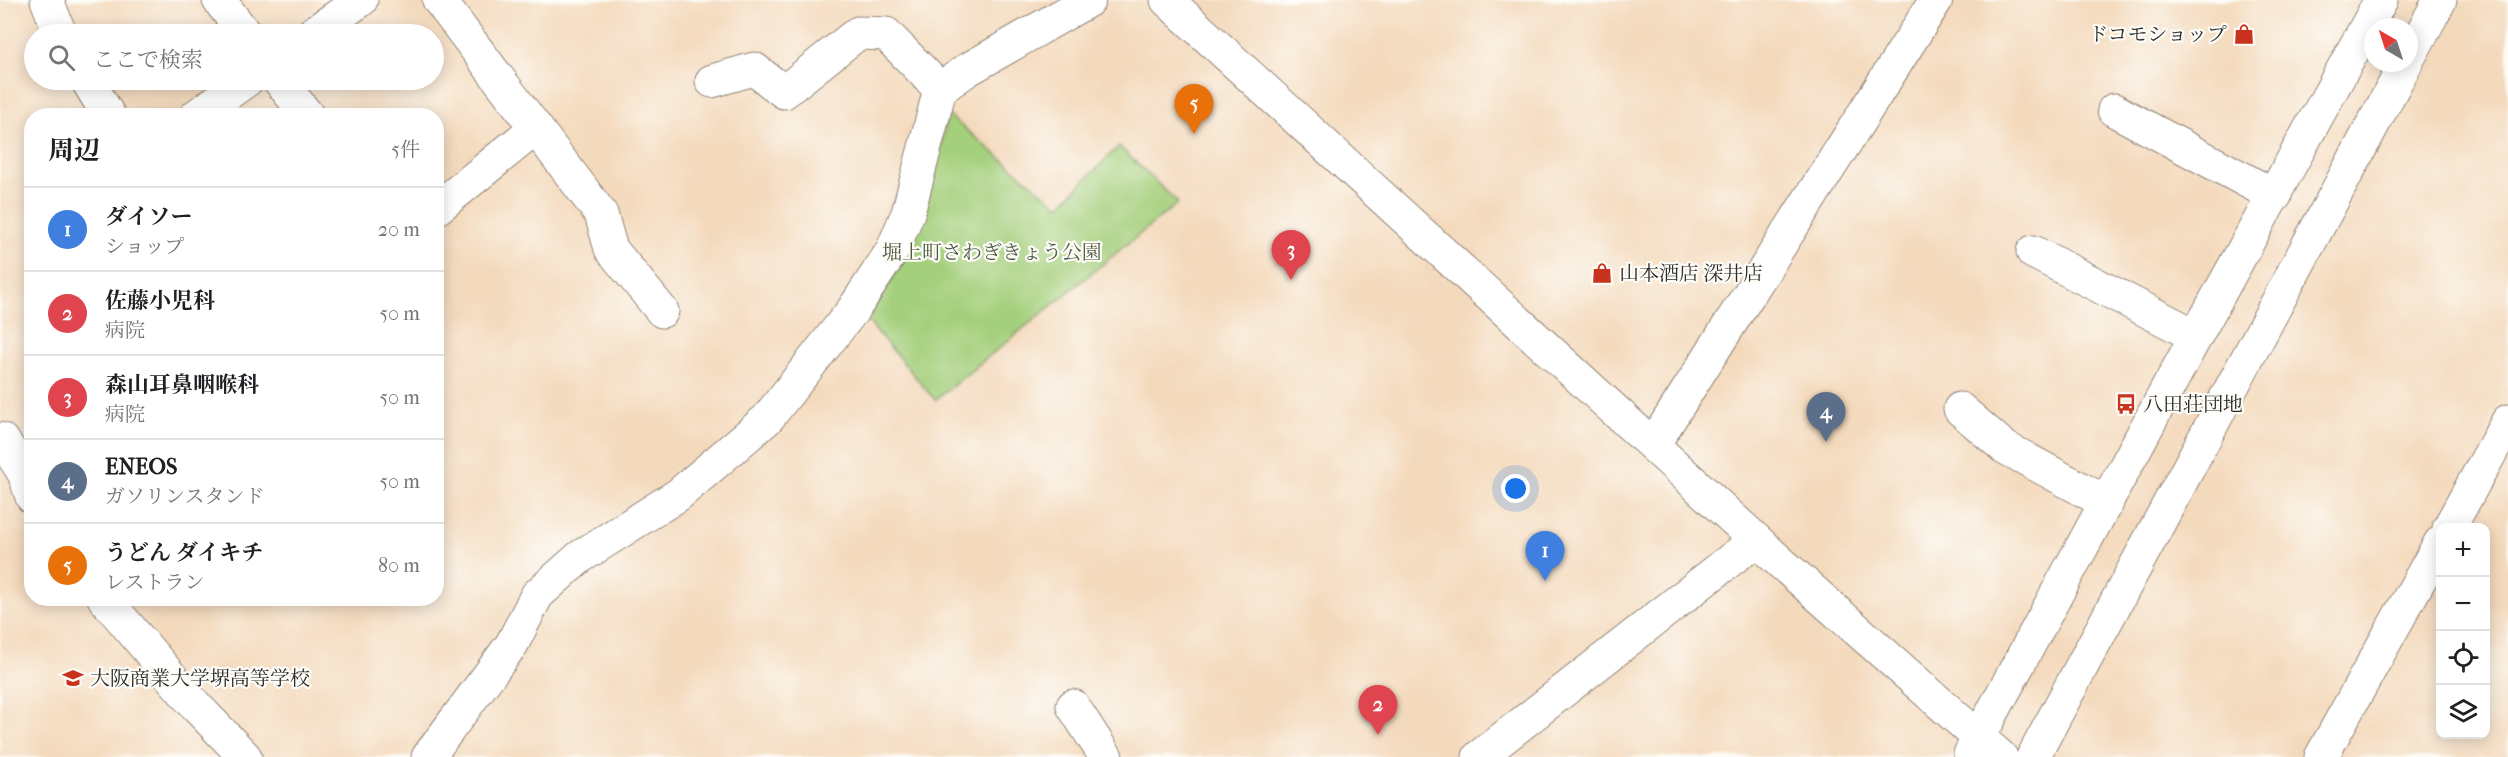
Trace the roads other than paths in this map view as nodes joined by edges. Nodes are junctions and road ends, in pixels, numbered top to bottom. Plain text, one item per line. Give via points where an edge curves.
1 (47, 0) edge
2 (219, 0) edge
3 (361, 0) edge
4 (439, 0) edge
5 (1089, 0) edge
6 (1936, 0) edge
7 (2381, 0) edge
8 (2439, 0) edge
9 (1169, 1) edge
10 (56, 24) edge
11 (237, 24) edge
12 (326, 24) edge
13 (2418, 40) edge
14 (2401, 72) edge
15 (712, 81) dead end
16 (940, 89) junction
17 (93, 90) edge
18 (233, 90) edge
19 (287, 90) edge
20 (104, 108) edge
21 (207, 108) edge
22 (302, 108) edge
23 (2114, 110) dead end
24 (536, 128) junction
25 (2275, 196) junction
26 (444, 203) edge
27 (2034, 252) dead end
28 (662, 311) dead end
29 (2196, 336) junction
30 (1960, 410) dead end
31 (2508, 421) edge
32 (0, 439) edge
33 (1653, 445) junction
34 (24, 468) edge
35 (2107, 503) junction
36 (2452, 523) edge
37 (1756, 540) junction
38 (2436, 550) edge
39 (111, 606) edge
40 (1073, 706) dead end
41 (1983, 750) edge
42 (245, 757) edge
43 (428, 757) edge
44 (1106, 757) edge
45 (1479, 757) edge
46 (2033, 757) edge
47 (2321, 757) edge

1 - 10 street
2 - 11 street
3 - 12 street
4 - 24 street
5 - 16 street
6 - 33 street
7 - 25 street
8 - 13 street
9 - 33 street
14 - 46 street
15 - 16 street via 754,69 784,92 858,33 886,34
16 - 43 street via 908,213 892,251 853,310 767,419 678,495 580,557 537,595 512,645
17 - 20 street
18 - 21 street
19 - 22 street
23 - 25 street
24 - 26 street
24 - 28 street via 601,214 610,249
25 - 29 street
27 - 29 street
29 - 35 street
30 - 35 street via 2004,447
31 - 36 street
32 - 34 street
33 - 37 street
35 - 41 street
37 - 41 street
37 - 45 street
38 - 47 street
39 - 42 street
40 - 44 street

